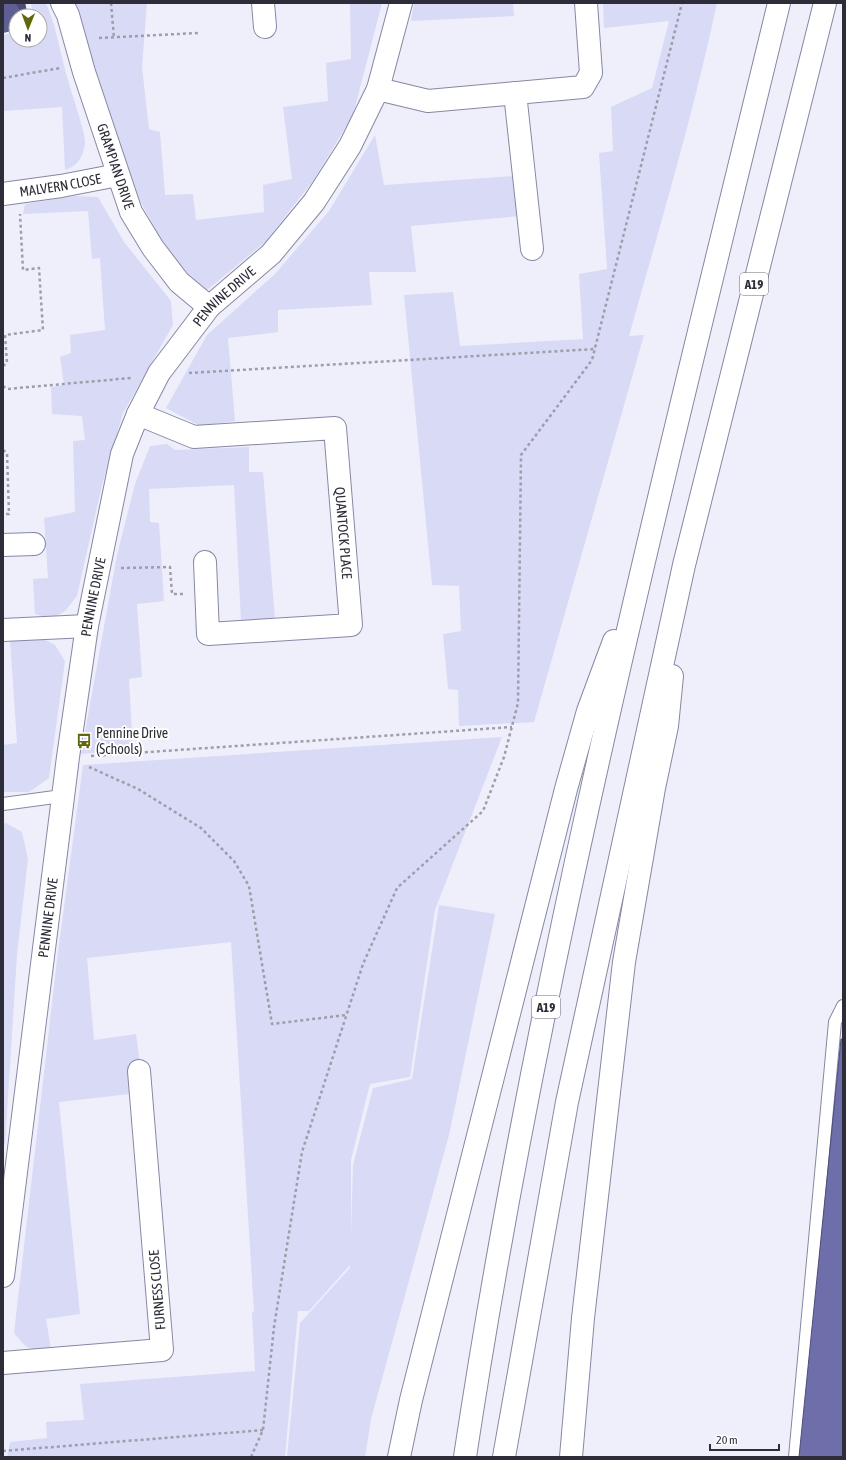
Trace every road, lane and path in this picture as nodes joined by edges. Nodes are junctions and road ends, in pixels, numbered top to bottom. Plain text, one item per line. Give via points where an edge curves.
1 (62, 3) edge
2 (112, 3) edge
3 (263, 3) edge
4 (400, 3) edge
5 (586, 3) edge
6 (682, 3) edge
7 (779, 3) edge
8 (825, 3) edge
9 (265, 27) dead end
10 (198, 33) dead end
11 (98, 38) dead end
12 (114, 38) junction
13 (61, 68) dead end
14 (3, 78) edge
15 (378, 89) junction
16 (515, 94) junction
17 (118, 176) junction
18 (11, 193) edge
19 (532, 249) dead end
20 (210, 307) junction
21 (595, 349) junction
22 (3, 366) edge
23 (182, 373) dead end
24 (135, 378) dead end
25 (3, 386) edge
26 (138, 414) junction
27 (3, 450) edge
28 (3, 514) edge
29 (34, 544) dead end
30 (3, 545) edge
31 (644, 560) junction
32 (205, 562) dead end
33 (684, 565) junction
34 (99, 569) junction
35 (205, 593) junction
36 (87, 626) junction
37 (3, 630) edge
38 (512, 727) junction
39 (68, 757) junction
40 (62, 796) junction
41 (3, 804) edge
42 (843, 1006) edge
43 (346, 1015) junction
44 (138, 1071) dead end
45 (9, 1175) edge
46 (3, 1276) edge
47 (3, 1363) edge
48 (263, 1430) junction
49 (3, 1451) edge
50 (251, 1457) edge
51 (400, 1457) edge
52 (465, 1457) edge
53 (504, 1457) edge
54 (571, 1457) edge
55 (795, 1457) edge

1 - 17 main road, GRAMPIAN DRIVE via 68,15
2 - 12 path
3 - 9 main road
4 - 15 main road, PENNINE DRIVE
5 - 16 main road via 591,72 582,87
6 - 21 path
7 - 31 main road, A19
8 - 33 main road, A19
10 - 12 path
11 - 12 path
13 - 14 path
15 - 16 main road via 428,101
15 - 20 main road, PENNINE DRIVE via 350,146 314,202 271,254
16 - 19 main road
17 - 18 main road, MALVERN CLOSE
17 - 20 main road, GRAMPIAN DRIVE via 131,212 153,248 179,282
18 - 22 path via 23,270 39,268 43,330 5,334 6,363
20 - 26 main road, PENNINE DRIVE via 159,373
21 - 23 path
21 - 38 path via 592,360 521,456 518,704
24 - 25 path via 7,389
26 - 34 main road, PENNINE DRIVE via 122,454
26 - 35 main road, QUANTOCK PLACE via 194,437 335,428 350,625 208,634
27 - 28 path via 7,453 9,514
29 - 30 main road
31 - 51 main road via 588,711 566,789 414,1385
31 - 52 main road, A19 via 572,880 539,1041 487,1314
32 - 35 main road, QUANTOCK PLACE
33 - 53 main road, A19 via 567,1102
33 - 54 main road via 667,726 624,962 584,1311
34 - 35 path via 170,567 172,594
34 - 36 main road, PENNINE DRIVE
36 - 37 main road
36 - 39 main road, PENNINE DRIVE
38 - 39 path
38 - 43 path via 504,757 483,811 397,888 362,964
39 - 40 main road, PENNINE DRIVE
39 - 43 path via 138,789 201,828 234,861 249,886 272,1024
40 - 41 lane
40 - 45 main road, PENNINE DRIVE
42 - 55 lane via 835,1022
43 - 48 path via 302,1152 274,1327
44 - 47 main road, FURNESS CLOSE via 162,1350
45 - 46 main road, PENNINE DRIVE
48 - 49 path
48 - 50 path

